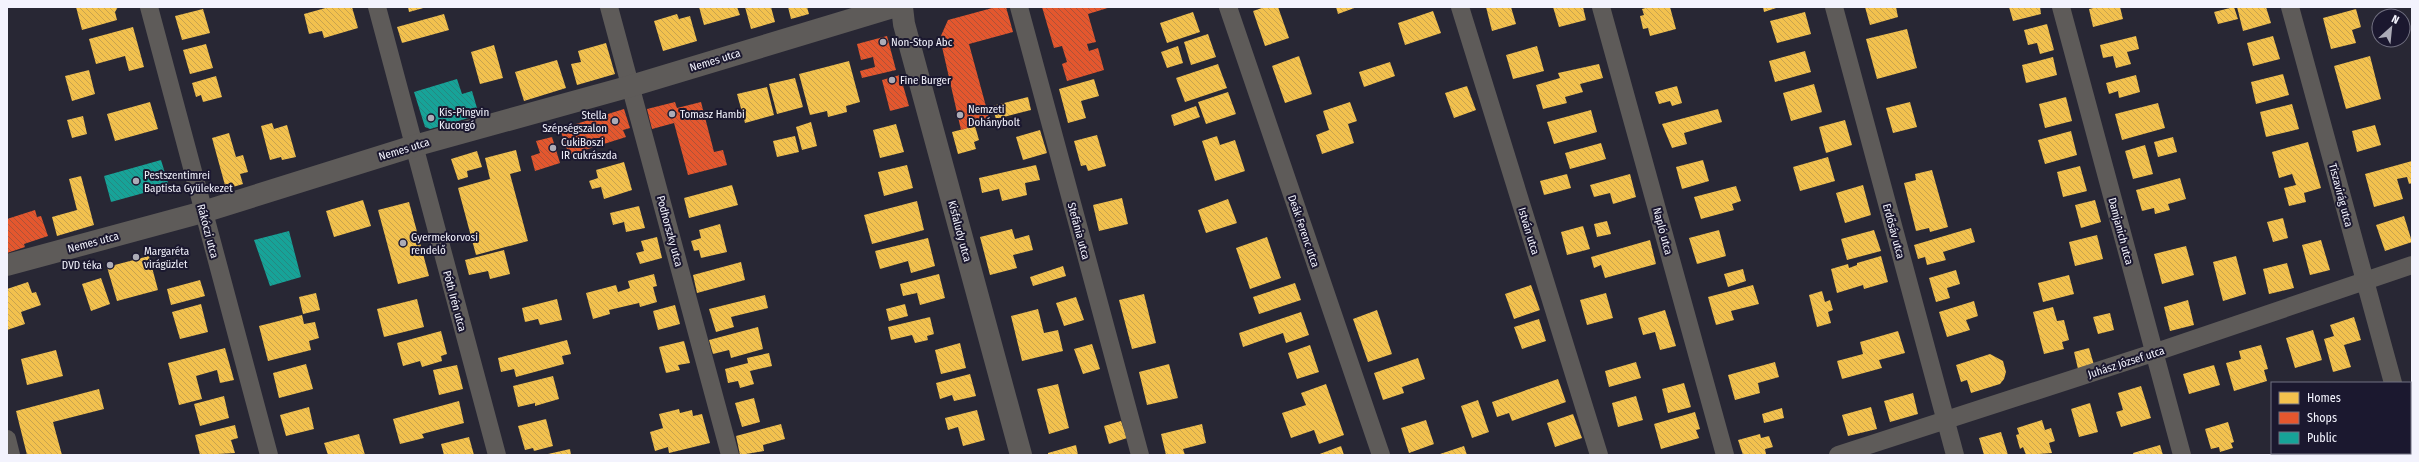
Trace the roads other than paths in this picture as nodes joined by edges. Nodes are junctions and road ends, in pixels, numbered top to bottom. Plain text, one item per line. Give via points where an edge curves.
1 (149, 7) edge
2 (377, 7) edge
3 (609, 7) edge
4 (893, 7) edge
5 (902, 7) edge
6 (1019, 7) edge
7 (1228, 7) edge
8 (1460, 7) edge
9 (1601, 7) edge
10 (1834, 7) edge
11 (2061, 7) edge
12 (2290, 7) edge
13 (631, 86) junction
14 (414, 146) junction
15 (203, 212) junction
16 (7, 265) edge
17 (2412, 265) edge
18 (2365, 281) junction
19 (2153, 353) junction
20 (2393, 382) edge
21 (1945, 420) junction
22 (269, 455) edge
23 (497, 455) edge
24 (730, 455) edge
25 (1022, 455) edge
26 (1140, 455) edge
27 (1381, 455) edge
28 (1599, 455) edge
29 (1725, 455) edge
30 (1838, 455) edge
31 (1955, 455) edge
32 (2182, 455) edge

1 - 15 street, Rákóczi utca
2 - 14 street, Póth Irén utca
3 - 13 street, Podhorszky utca
4 - 13 street, Nemes utca
5 - 25 street, Kisfaludy utca via 904,24
6 - 26 street, Stefánia utca
7 - 27 street, Deák Ferenc utca
8 - 28 street, István utca
9 - 29 street, Napló utca
10 - 21 street, Erdősáv utca
11 - 19 street, Damjanich utca
12 - 18 street, Tiszavirág utca
13 - 14 street, Nemes utca
13 - 24 street, Podhorszky utca
14 - 15 street, Nemes utca
14 - 23 street, Póth Irén utca
15 - 16 street, Nemes utca
15 - 22 street, Rákóczi utca
17 - 18 street, Juhász József utca
18 - 19 street, Juhász József utca
18 - 20 street, Tiszavirág utca
19 - 21 street, Juhász József utca
19 - 32 street, Damjanich utca
21 - 30 street, Juhász József utca
21 - 31 street, Erdősáv utca

